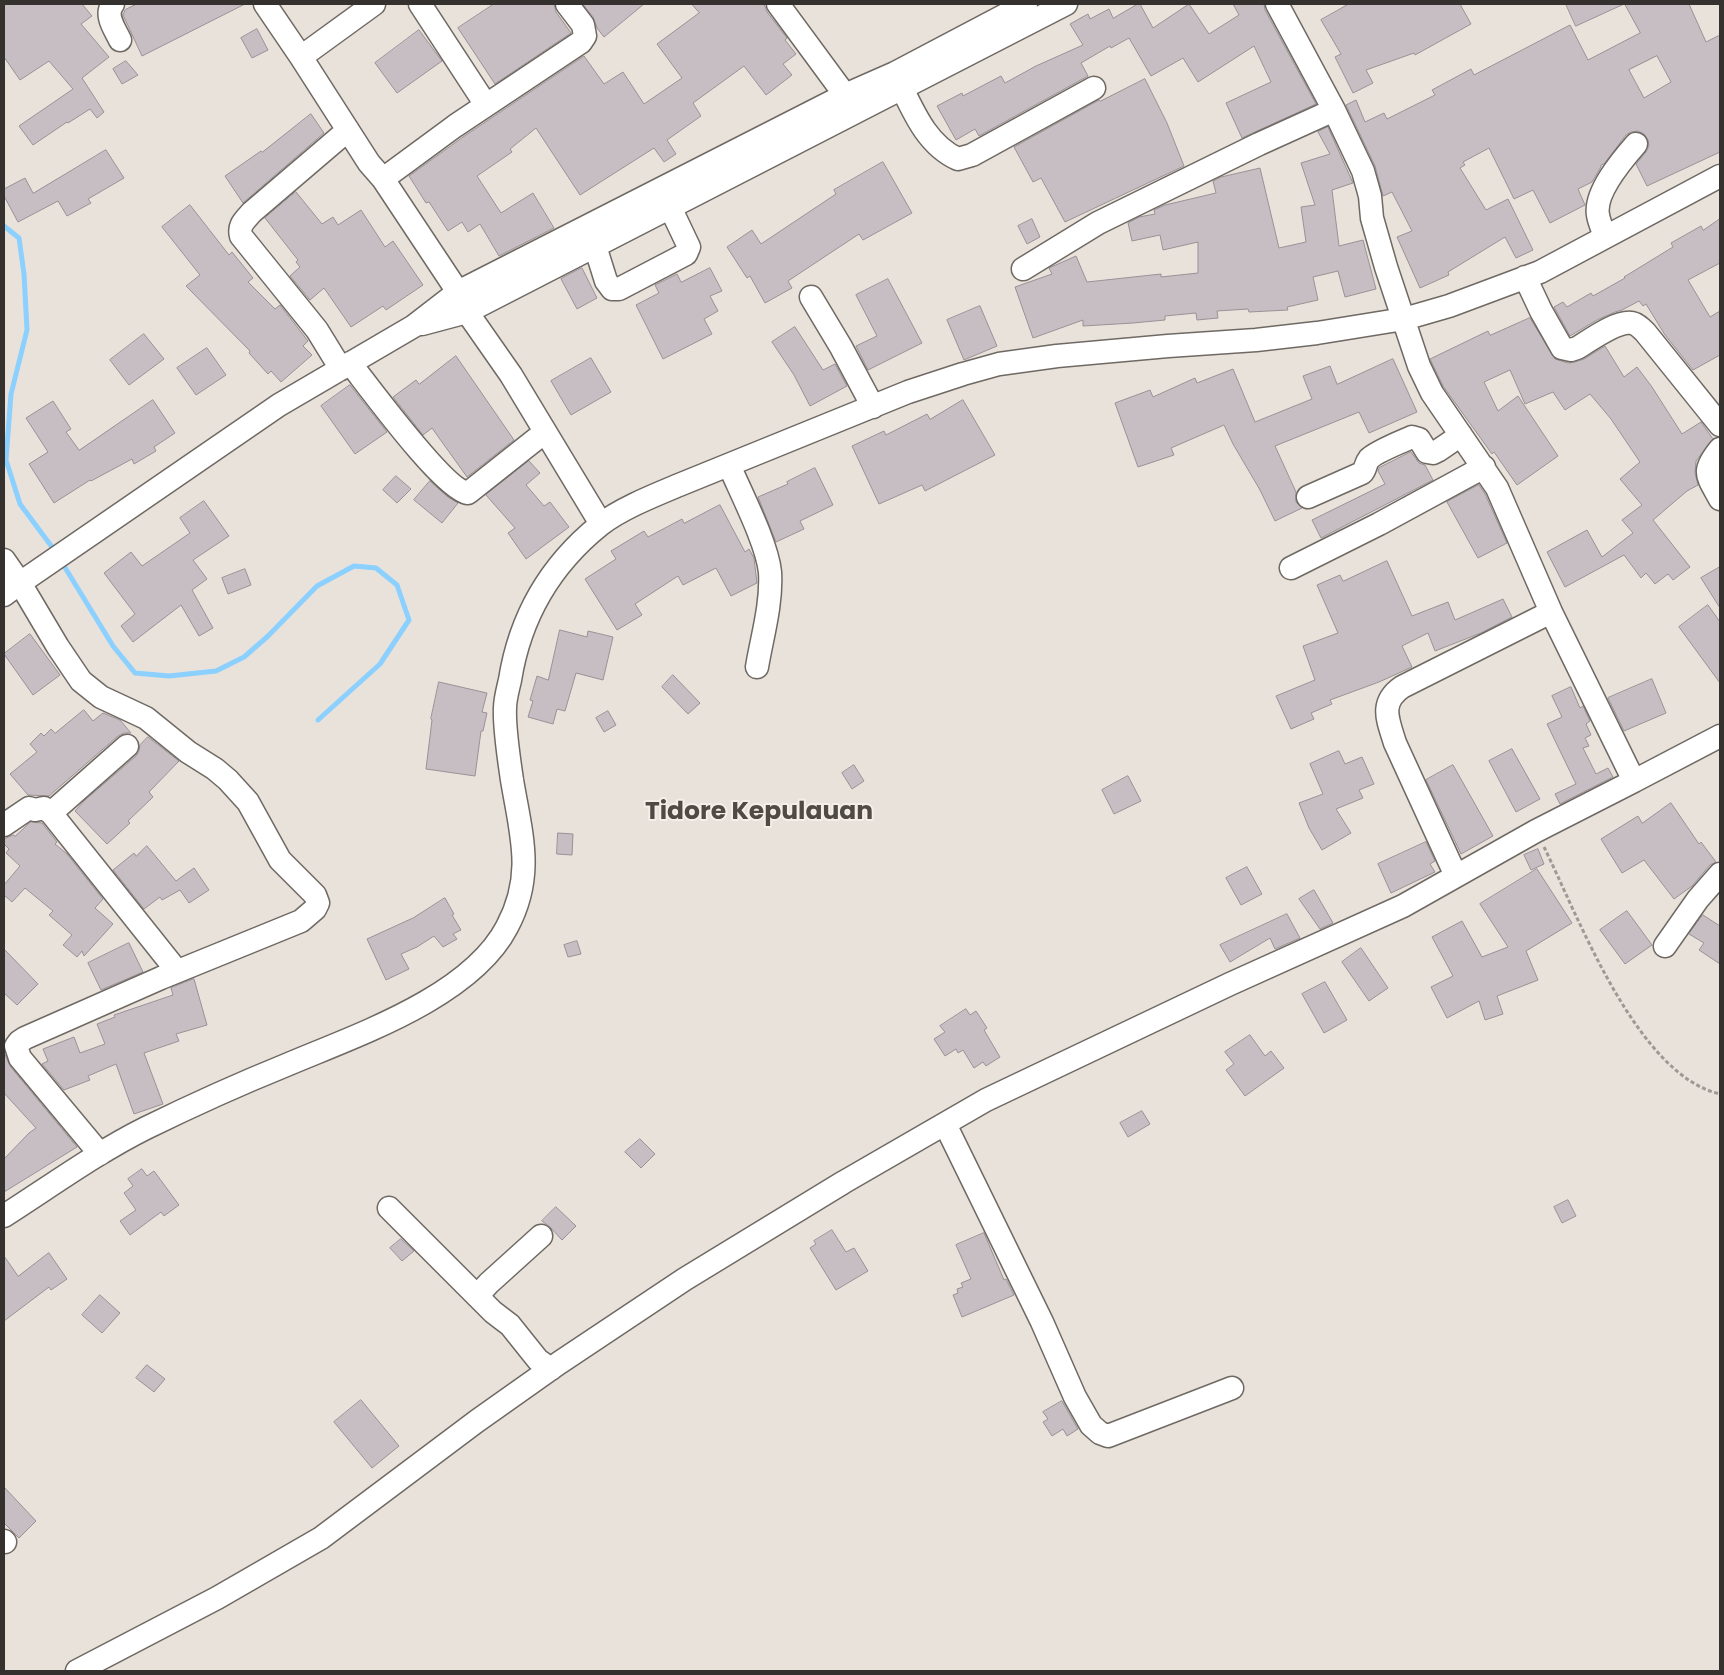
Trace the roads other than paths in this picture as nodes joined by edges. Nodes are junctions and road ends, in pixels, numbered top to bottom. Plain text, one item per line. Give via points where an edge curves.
1 (113, 4) edge
2 (265, 4) edge
3 (374, 4) edge
4 (420, 4) edge
5 (567, 4) edge
6 (778, 4) edge
7 (1026, 4) edge
8 (1066, 4) edge
9 (1277, 4) edge
10 (120, 40) dead end
11 (301, 57) junction
12 (898, 80) junction
13 (1094, 88) dead end
14 (844, 94) junction
15 (486, 105) junction
16 (1334, 110) junction
17 (348, 130) junction
18 (1636, 144) dead end
19 (1720, 176) edge
20 (383, 179) junction
21 (670, 207) junction
22 (1605, 237) junction
23 (595, 246) junction
24 (1023, 269) dead end
25 (1526, 278) junction
26 (458, 292) junction
27 (811, 297) dead end
28 (467, 312) junction
29 (1404, 319) junction
30 (414, 326) junction
31 (346, 366) junction
32 (872, 407) junction
33 (1720, 425) edge
34 (546, 432) junction
35 (1461, 435) junction
36 (1720, 449) edge
37 (729, 465) junction
38 (1484, 467) junction
39 (1308, 497) dead end
40 (1720, 499) edge
41 (601, 524) junction
42 (4, 560) edge
43 (1291, 568) dead end
44 (12, 589) edge
45 (1551, 612) junction
46 (757, 667) dead end
47 (1720, 736) edge
48 (127, 746) dead end
49 (1634, 781) junction
50 (51, 813) junction
51 (4, 825) edge
52 (1720, 874) edge
53 (1456, 876) junction
54 (1665, 946) dead end
55 (177, 972) junction
56 (945, 1124) junction
57 (100, 1154) junction
58 (389, 1208) dead end
59 (4, 1216) edge
60 (541, 1236) dead end
61 (478, 1296) junction
62 (551, 1369) junction
63 (1232, 1388) dead end
64 (77, 1671) edge

1 - 10 street via 109,10 110,18
2 - 11 street
3 - 11 street
4 - 15 street
5 - 15 street via 583,25 585,36 581,42
6 - 14 street
7 - 12 street
8 - 12 street
9 - 16 street
11 - 17 street
12 - 13 street via 919,121 936,144 958,159 972,155
12 - 14 street
12 - 21 street
14 - 26 street
15 - 20 street
16 - 24 street via 1098,223
16 - 29 street via 1363,171 1372,218
17 - 20 street
17 - 31 street via 252,212 239,230
18 - 22 street via 1598,200 1598,214
19 - 22 street
20 - 26 street
21 - 23 street
21 - 23 street via 689,247 688,252 619,289 612,289 606,281
22 - 25 street
23 - 28 street
25 - 29 street
25 - 33 street via 1562,348 1577,348 1617,325 1632,322 1640,326
26 - 28 street
26 - 30 street
27 - 32 street
28 - 30 street
28 - 34 street
29 - 32 street via 1256,340 1066,355 999,364 908,392
29 - 35 street via 1419,366 1432,393
30 - 31 street
31 - 34 street via 416,446 462,492 468,493
31 - 44 street via 279,405
32 - 37 street
34 - 41 street
35 - 38 street
35 - 39 street via 1433,452 1427,452 1418,439 1412,437 1373,456 1362,473
36 - 40 street via 1708,469 1710,481
37 - 41 street via 644,500
37 - 46 street via 762,541 770,571
38 - 43 street
38 - 45 street via 1497,488
41 - 57 street via 546,582 520,635 505,708 512,781 524,846 524,876 516,910 492,949 460,981 406,1013 245,1082
42 - 44 street
44 - 55 street via 81,681 101,697 146,718 228,780 248,802 280,860 315,895 318,903 315,909 301,921
45 - 49 street
45 - 53 street via 1402,687 1390,699 1388,721 1395,743
47 - 49 street
48 - 50 street
49 - 53 street
50 - 51 street via 44,808 29,808
50 - 55 street
52 - 54 street
53 - 56 street via 1403,906 1002,1092
55 - 57 street via 25,1038 16,1046 17,1054 30,1071
56 - 62 street via 685,1278
56 - 63 street via 1091,1425 1108,1436
57 - 59 street
58 - 61 street
60 - 61 street
61 - 62 street via 510,1326 538,1360
62 - 64 street via 321,1538 217,1598

